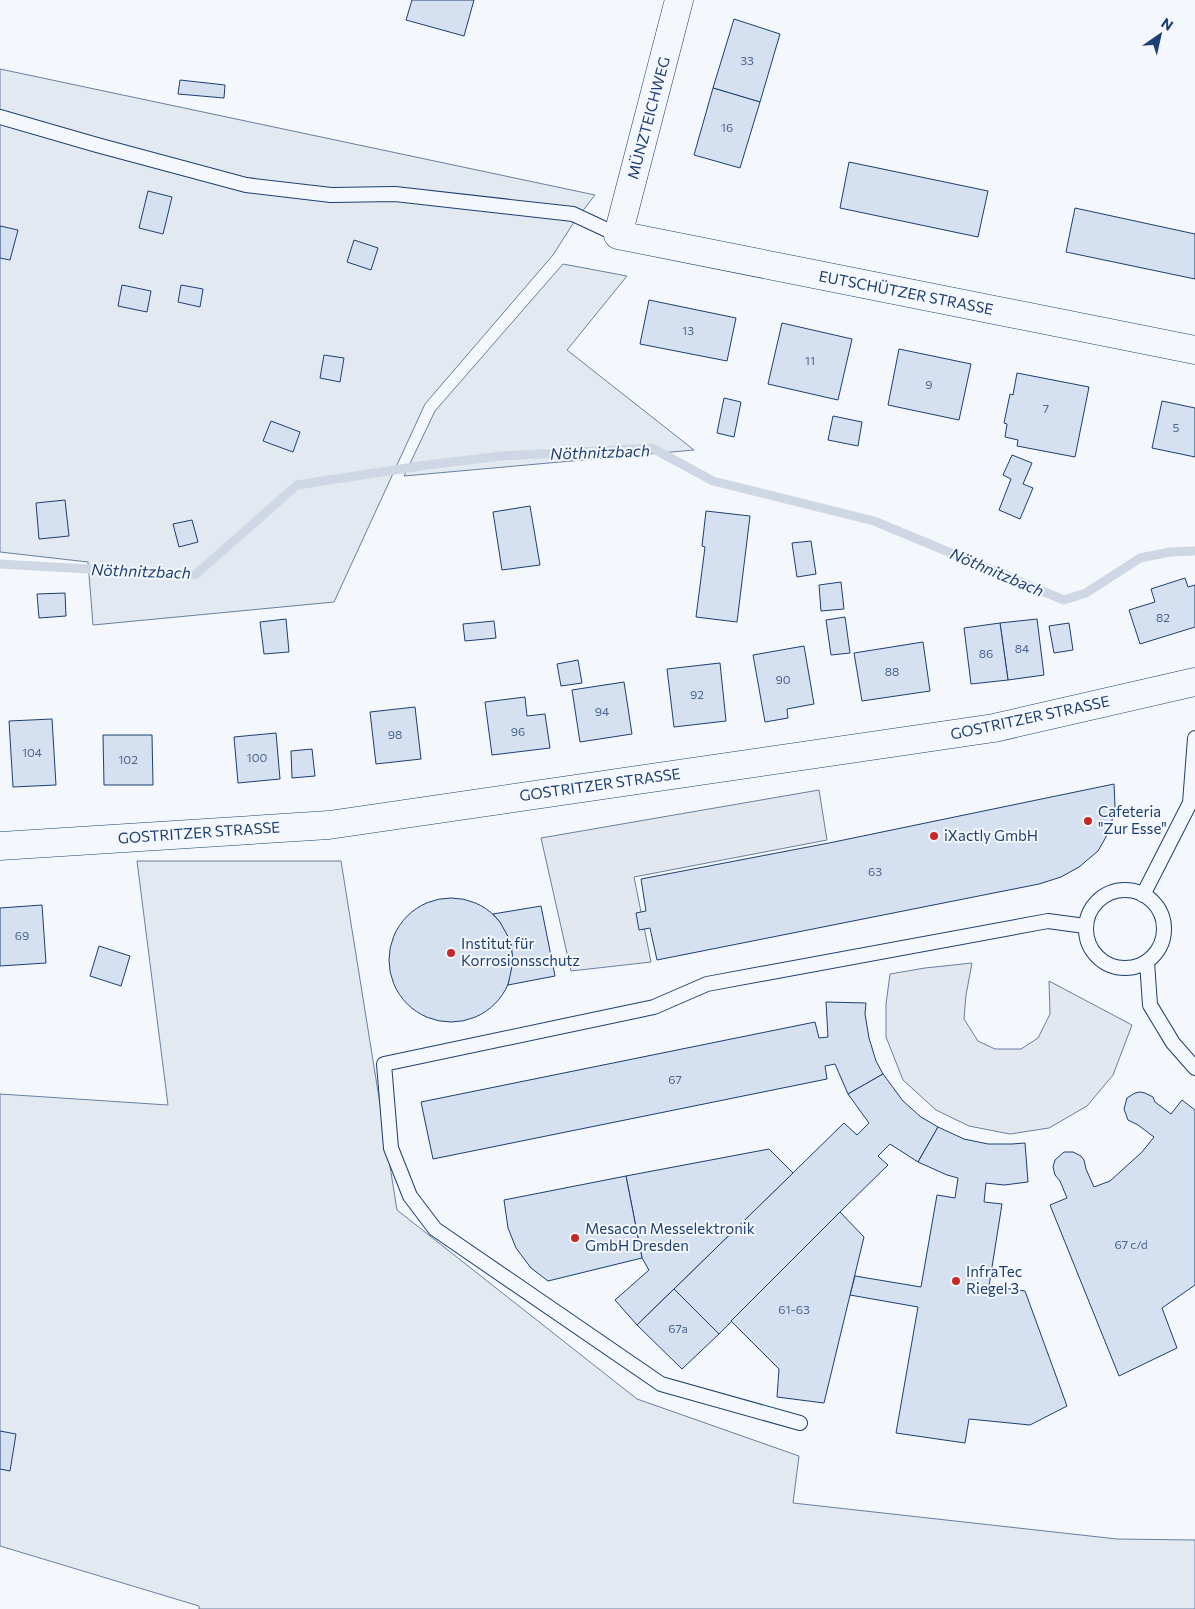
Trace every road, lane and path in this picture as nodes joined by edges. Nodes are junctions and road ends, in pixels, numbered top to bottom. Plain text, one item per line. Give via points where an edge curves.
1 (680, 0) edge
2 (0, 117) edge
3 (618, 236) junction
4 (1195, 350) edge
5 (1195, 682) edge
6 (1195, 738) edge
7 (0, 846) edge
8 (1144, 895) junction
9 (1086, 926) junction
10 (1147, 962) junction
11 (1195, 1068) edge
12 (800, 1423) dead end

1 - 3 street, MÜNZTEICHWEG
2 - 3 lane via 246,186 331,195 395,194 573,214
3 - 4 street, EUTSCHÜTZER STRASSE
5 - 7 street, GOSTRITZER STRASSE via 994,728 329,825
6 - 8 lane via 1190,803
8 - 9 lane via 1131,890 1106,894 1089,913
8 - 10 lane via 1154,903 1164,928 1156,953
9 - 10 lane via 1090,949 1108,965 1130,968
9 - 12 lane via 1048,921 707,984 654,1007 384,1064 391,1148 410,1196 435,1229 661,1384
10 - 11 lane via 1150,1005 1172,1043

